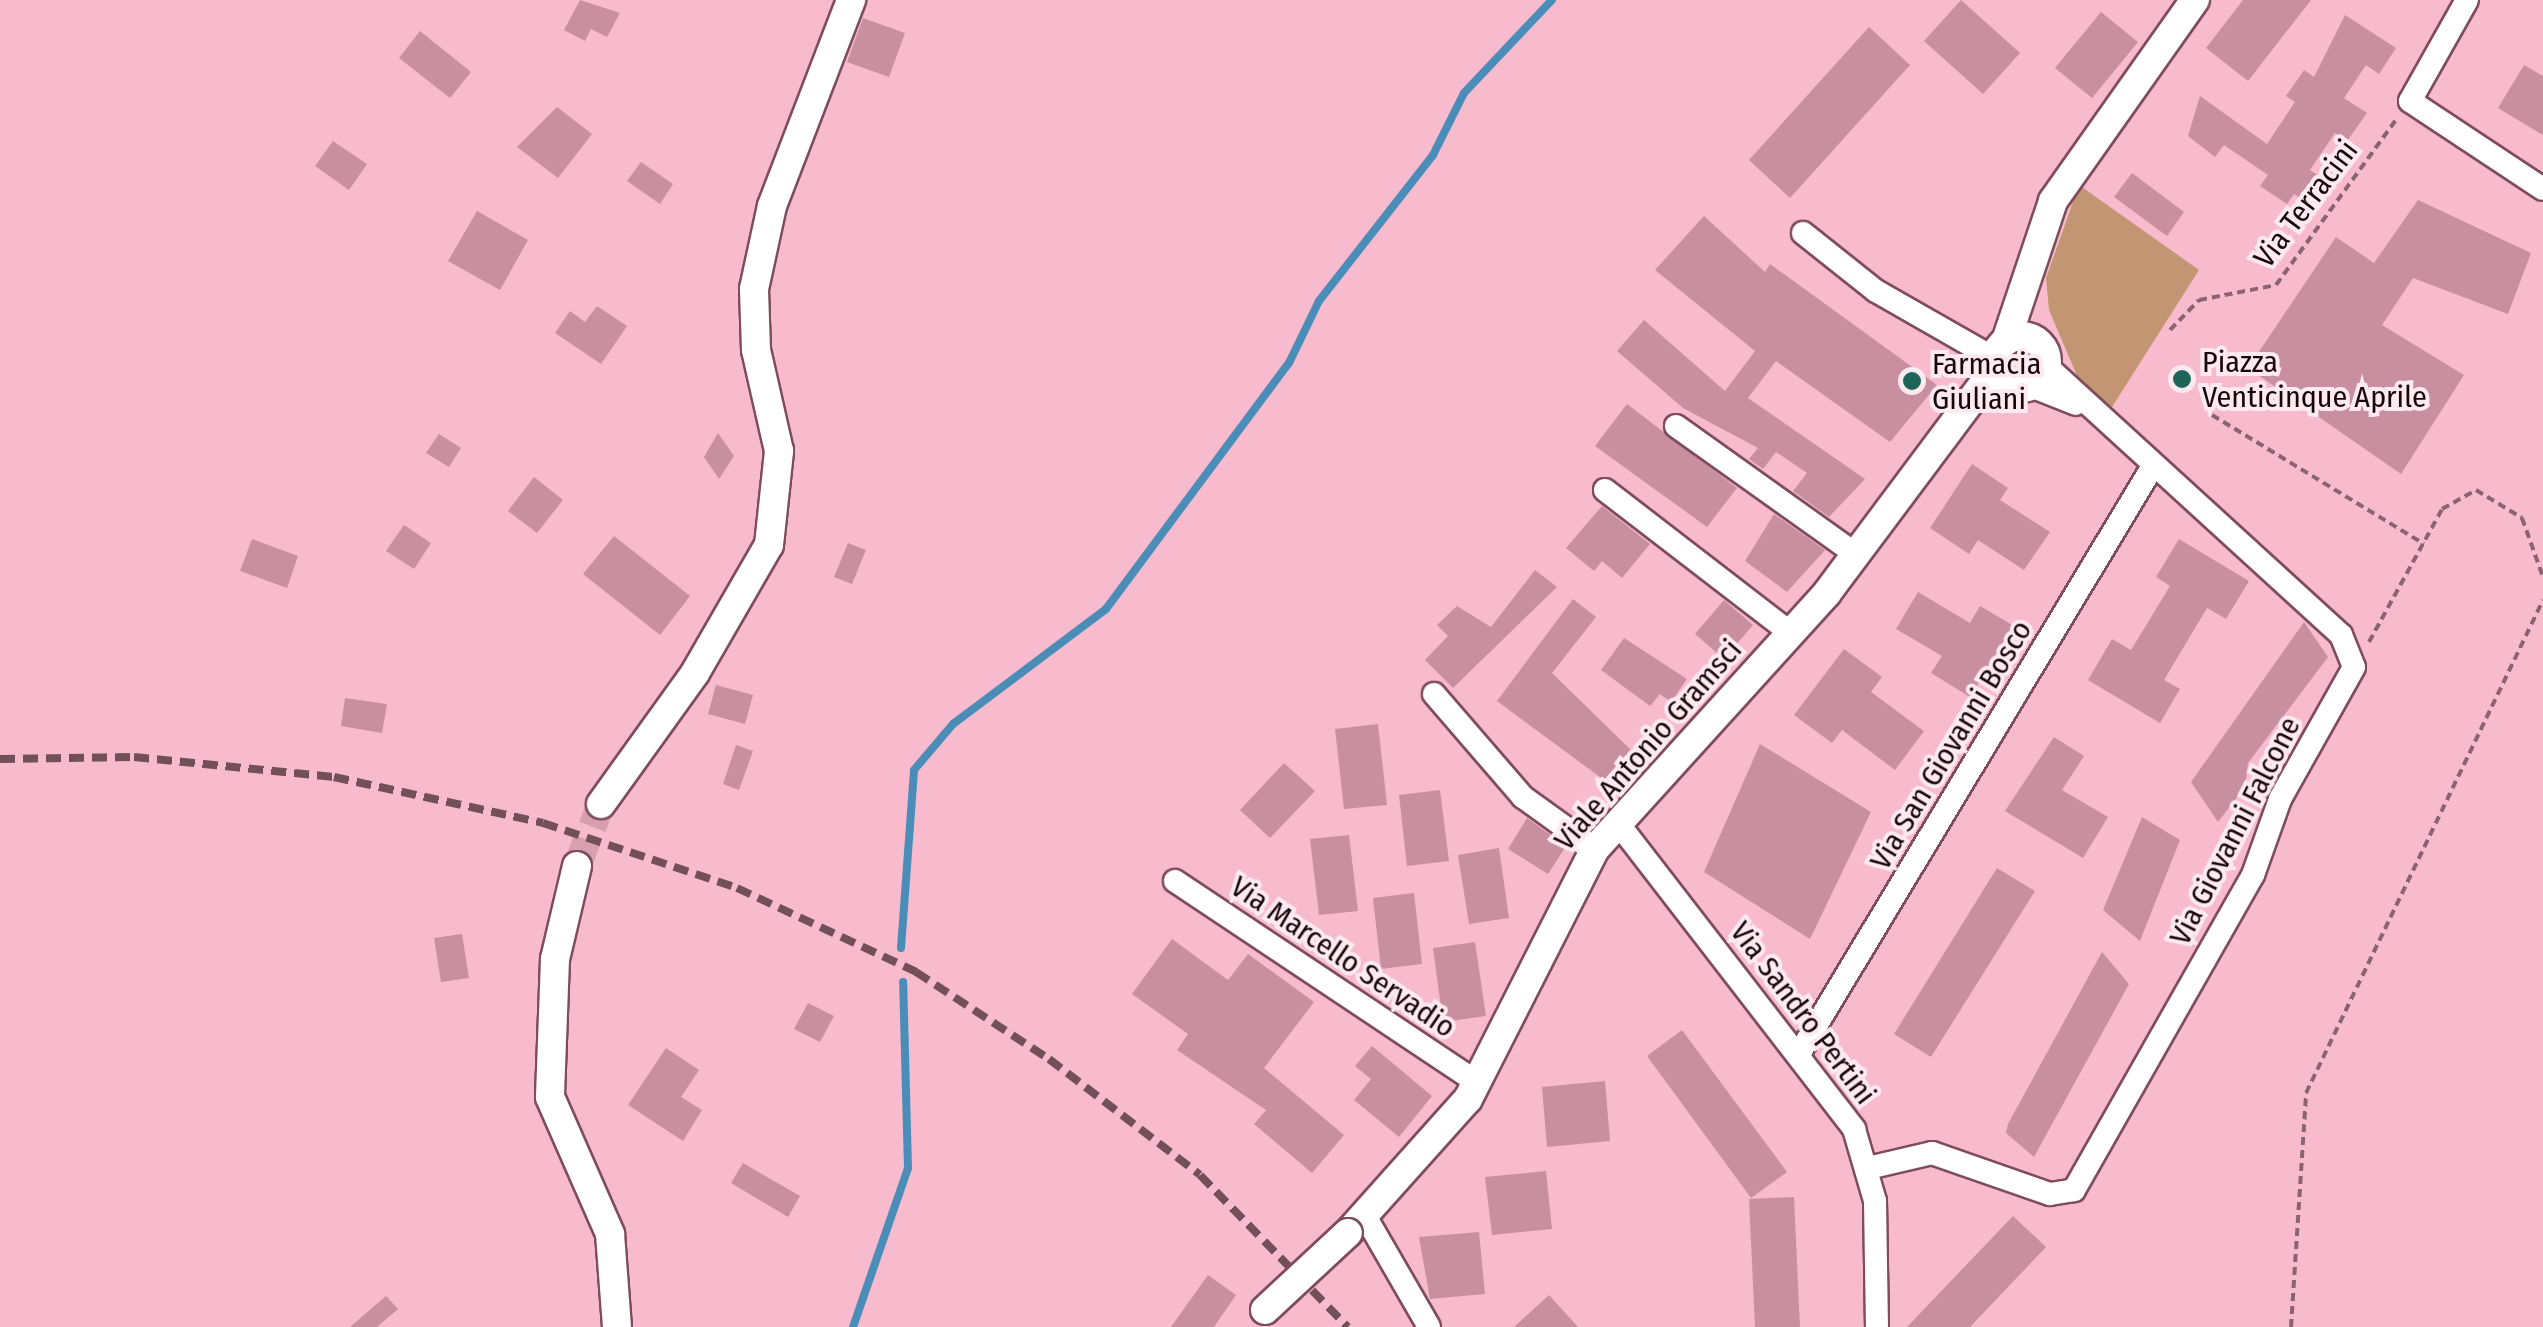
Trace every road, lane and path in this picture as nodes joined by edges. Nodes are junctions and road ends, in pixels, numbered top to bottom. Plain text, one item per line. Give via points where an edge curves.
1 (851, 0) edge
2 (2195, 0) edge
3 (2468, 0) edge
4 (2410, 100) junction
5 (2543, 189) edge
6 (1803, 233) dead end
7 (2170, 330) dead end
8 (2016, 362) junction
9 (2212, 415) dead end
10 (1676, 426) dead end
11 (2153, 466) junction
12 (1605, 490) dead end
13 (2424, 544) junction
14 (1857, 554) junction
15 (2543, 577) edge
16 (2543, 600) edge
17 (1791, 633) junction
18 (2354, 654) junction
19 (1434, 694) dead end
20 (602, 804) tunnel mouth
21 (1618, 822) junction
22 (1595, 849) junction
23 (577, 866) tunnel mouth
24 (1175, 881) dead end
25 (1799, 1054) junction
26 (1476, 1082) junction
27 (1868, 1168) junction
28 (1357, 1224) junction
29 (1259, 1319) edge
30 (617, 1327) edge
31 (1429, 1327) edge
32 (1877, 1327) edge
33 (2291, 1327) edge

1 - 20 street via 759,260 754,336 780,468 768,545 695,674
2 - 8 street via 2059,189 2028,274
3 - 4 street
4 - 5 street
4 - 7 path, Via Terracini via 2276,285 2191,303
6 - 8 street via 1943,330
8 - 11 street
8 - 14 street, Viale Antonio Gramsci via 1955,412
9 - 13 path
10 - 14 street
11 - 18 street
11 - 25 street, Via San Giovanni Bosco
12 - 17 street
13 - 15 path via 2442,509 2476,490 2522,518
13 - 18 path via 2380,630
14 - 17 street, Viale Antonio Gramsci
16 - 33 path via 2306,1093
17 - 21 street, Viale Antonio Gramsci
18 - 27 street, Via Giovanni Falcone via 2350,678 2280,799 2258,866 2074,1190 2050,1194 1932,1153
19 - 22 street via 1523,797
21 - 22 street, Viale Antonio Gramsci
21 - 25 street, Via Sandro Pertini
22 - 26 street, Viale Antonio Gramsci
23 - 30 street via 557,944 550,1098 610,1234
24 - 26 street, Via Marcello Servadio
25 - 27 street, Via Sandro Pertini via 1848,1120
26 - 28 street, Viale Antonio Gramsci
27 - 32 street, Via Sandro Pertini
28 - 29 street, Viale Antonio Gramsci, bridge
28 - 31 street

